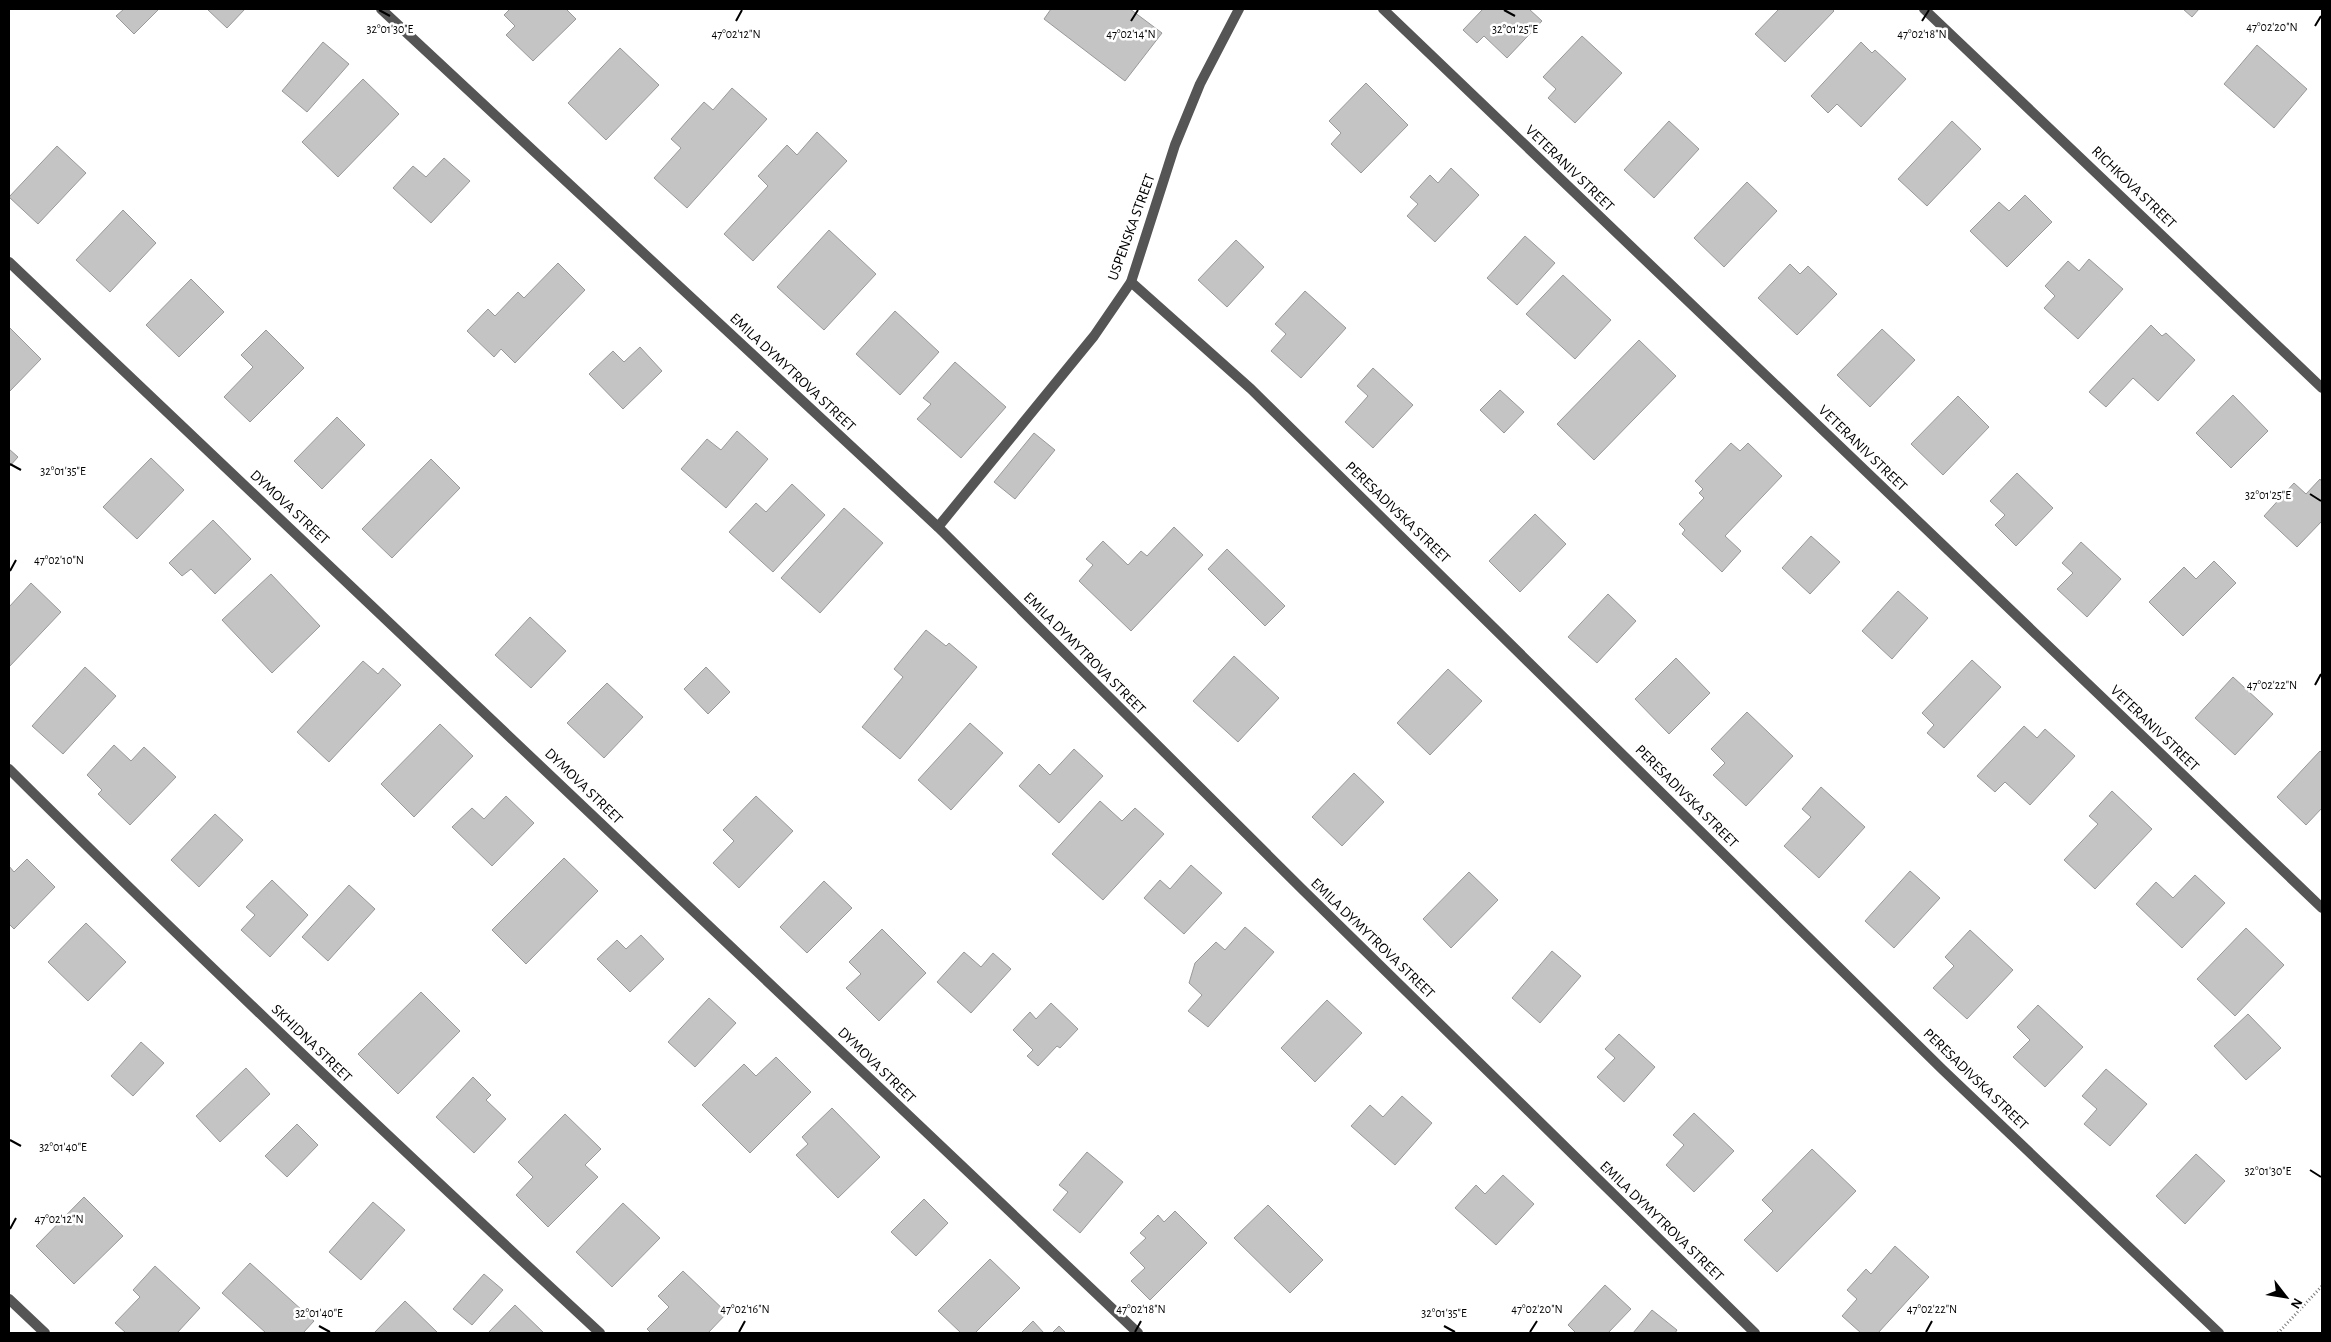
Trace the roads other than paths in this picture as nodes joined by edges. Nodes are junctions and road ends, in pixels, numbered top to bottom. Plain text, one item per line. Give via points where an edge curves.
1 (381, 9) edge
2 (1239, 9) edge
3 (1383, 9) edge
4 (1924, 9) edge
5 (9, 262) edge
6 (1131, 282) junction
7 (2322, 388) edge
8 (938, 527) junction
9 (9, 769) edge
10 (2322, 908) edge
11 (9, 1299) edge
12 (45, 1333) edge
13 (600, 1333) edge
14 (1138, 1333) edge
15 (1754, 1333) edge
16 (2219, 1333) edge

1 - 8 street, EMILA DYMYTROVA STREET
2 - 6 street, USPENSKA STREET via 1196,92
3 - 10 street, VETERANIV STREET
4 - 7 street, RICHKOVA STREET
5 - 14 street, DYMOVA STREET
6 - 8 street, USPENSKA STREET via 1094,336
6 - 16 street, PERESADIVSKA STREET via 1251,390 1936,1063
8 - 15 street, EMILA DYMYTROVA STREET
9 - 13 street, SKHIDNA STREET via 384,1133
11 - 12 street

